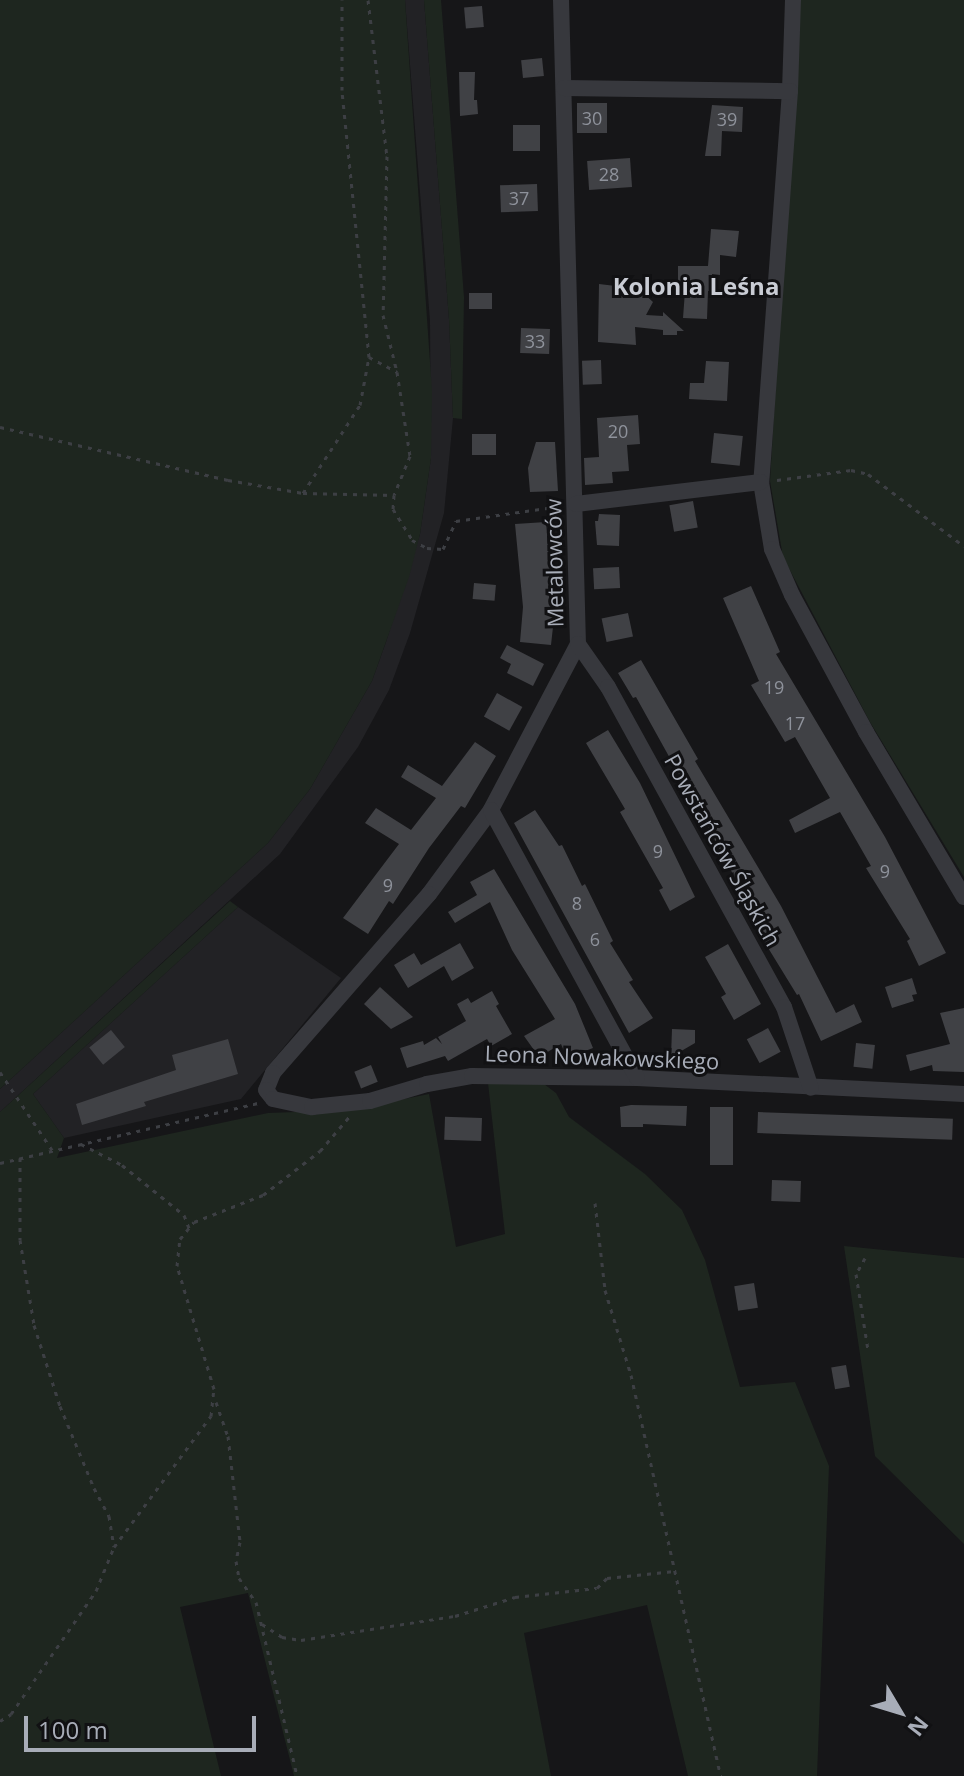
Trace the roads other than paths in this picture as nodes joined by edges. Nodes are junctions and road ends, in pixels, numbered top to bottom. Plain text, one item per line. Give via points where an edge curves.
1 (561, 0) edge
2 (793, 0) edge
3 (564, 88) junction
4 (790, 91) junction
5 (761, 482) junction
6 (576, 504) junction
7 (578, 644) junction
8 (491, 810) junction
9 (964, 897) edge
10 (637, 1078) junction
11 (811, 1088) junction
12 (964, 1094) edge
13 (273, 1099) joint

1 - 3 street, Metalowców
2 - 4 street
3 - 4 street
3 - 6 street, Metalowców
4 - 5 street
5 - 6 street
5 - 9 street via 772,549 792,595
6 - 7 street, Metalowców
7 - 8 street, Metalowców
7 - 11 street, Powstańców Śląskich via 608,687 784,1007
8 - 10 street
8 - 13 street, Metalowców via 429,894 273,1073 266,1090
10 - 11 street, Leona Nowakowskiego
10 - 13 street, Leona Nowakowskiego via 472,1076 356,1103 312,1107
11 - 12 street, Leona Nowakowskiego

